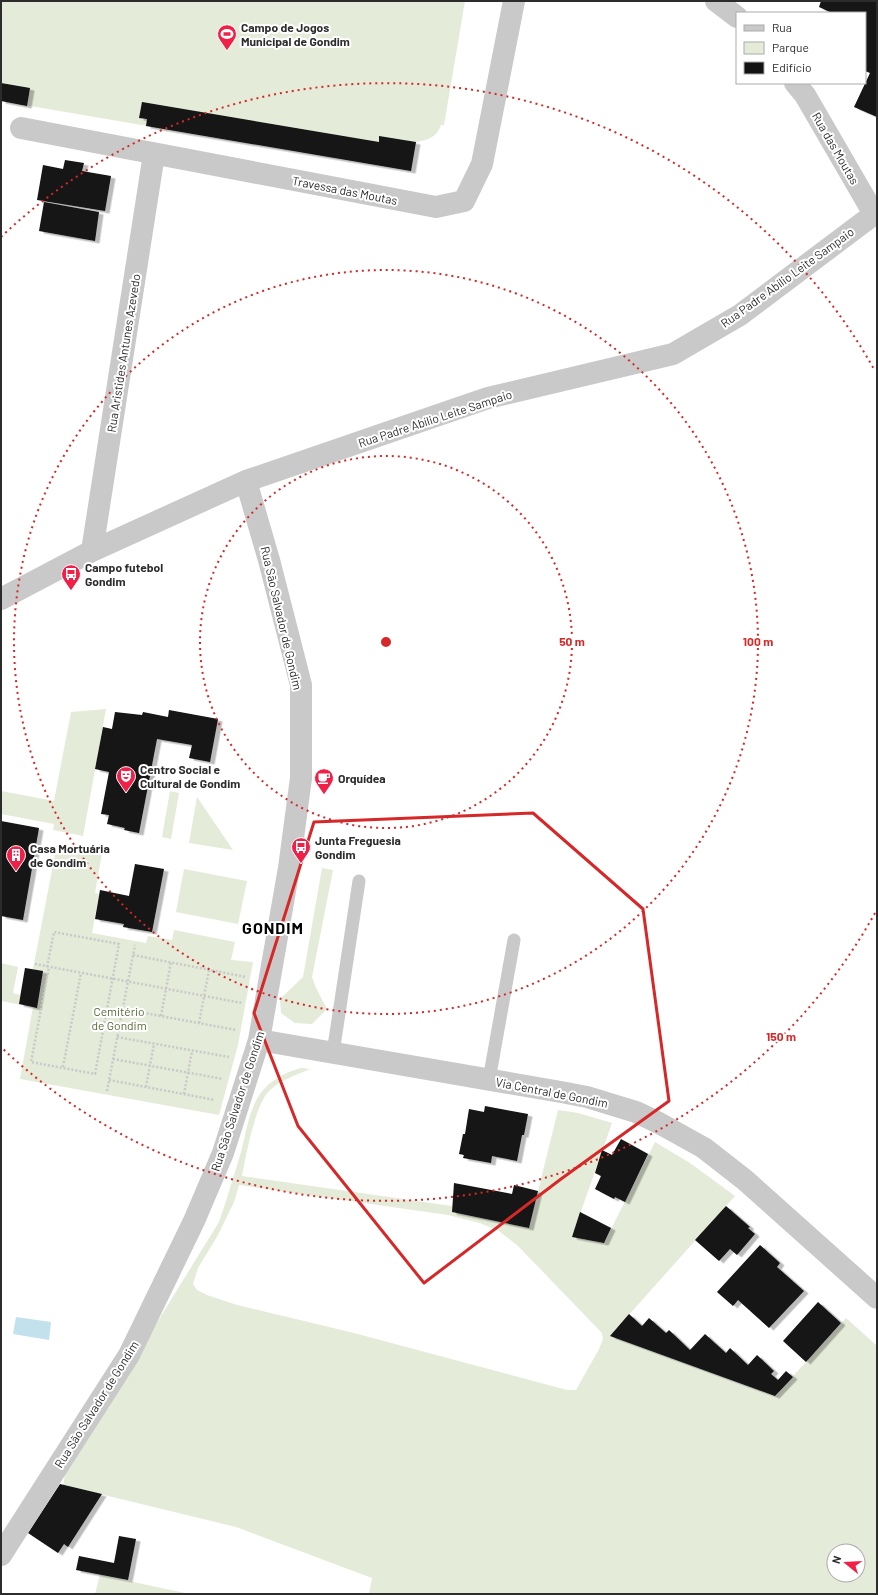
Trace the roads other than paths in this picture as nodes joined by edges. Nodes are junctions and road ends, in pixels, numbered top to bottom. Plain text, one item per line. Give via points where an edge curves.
1 (514, 1) edge
2 (716, 1) edge
3 (736, 16) edge
4 (796, 84) edge
5 (21, 128) dead end
6 (154, 154) junction
7 (876, 213) edge
8 (246, 481) junction
9 (92, 551) junction
10 (1, 599) edge
11 (359, 881) dead end
12 (514, 940) dead end
13 (259, 1040) junction
14 (332, 1053) junction
15 (489, 1080) junction
16 (877, 1298) edge
17 (1, 1555) edge

1 - 6 street, Travessa das Moutas via 482,164 464,202 436,207
2 - 3 street
4 - 7 street, Rua das Moutas via 805,94
5 - 6 street, Travessa das Moutas
6 - 9 street, Rua Aristides Antunes Azevedo
7 - 8 street, Rua Padre Abílio Leite Sampaio via 740,315 673,354 488,398
8 - 9 street, Rua Padre Abílio Leite Sampaio
8 - 13 street, Rua São Salvador de Gondim via 270,560 301,685 301,778 289,868
9 - 10 street, Rua Padre Abílio Leite Sampaio
11 - 14 lane
12 - 15 lane
13 - 14 street, Via Central de Gondim
13 - 17 street, Rua São Salvador de Gondim via 223,1153 194,1221 130,1355
14 - 15 street, Via Central de Gondim
15 - 16 street, Via Central de Gondim via 580,1096 620,1106 682,1135 745,1180

